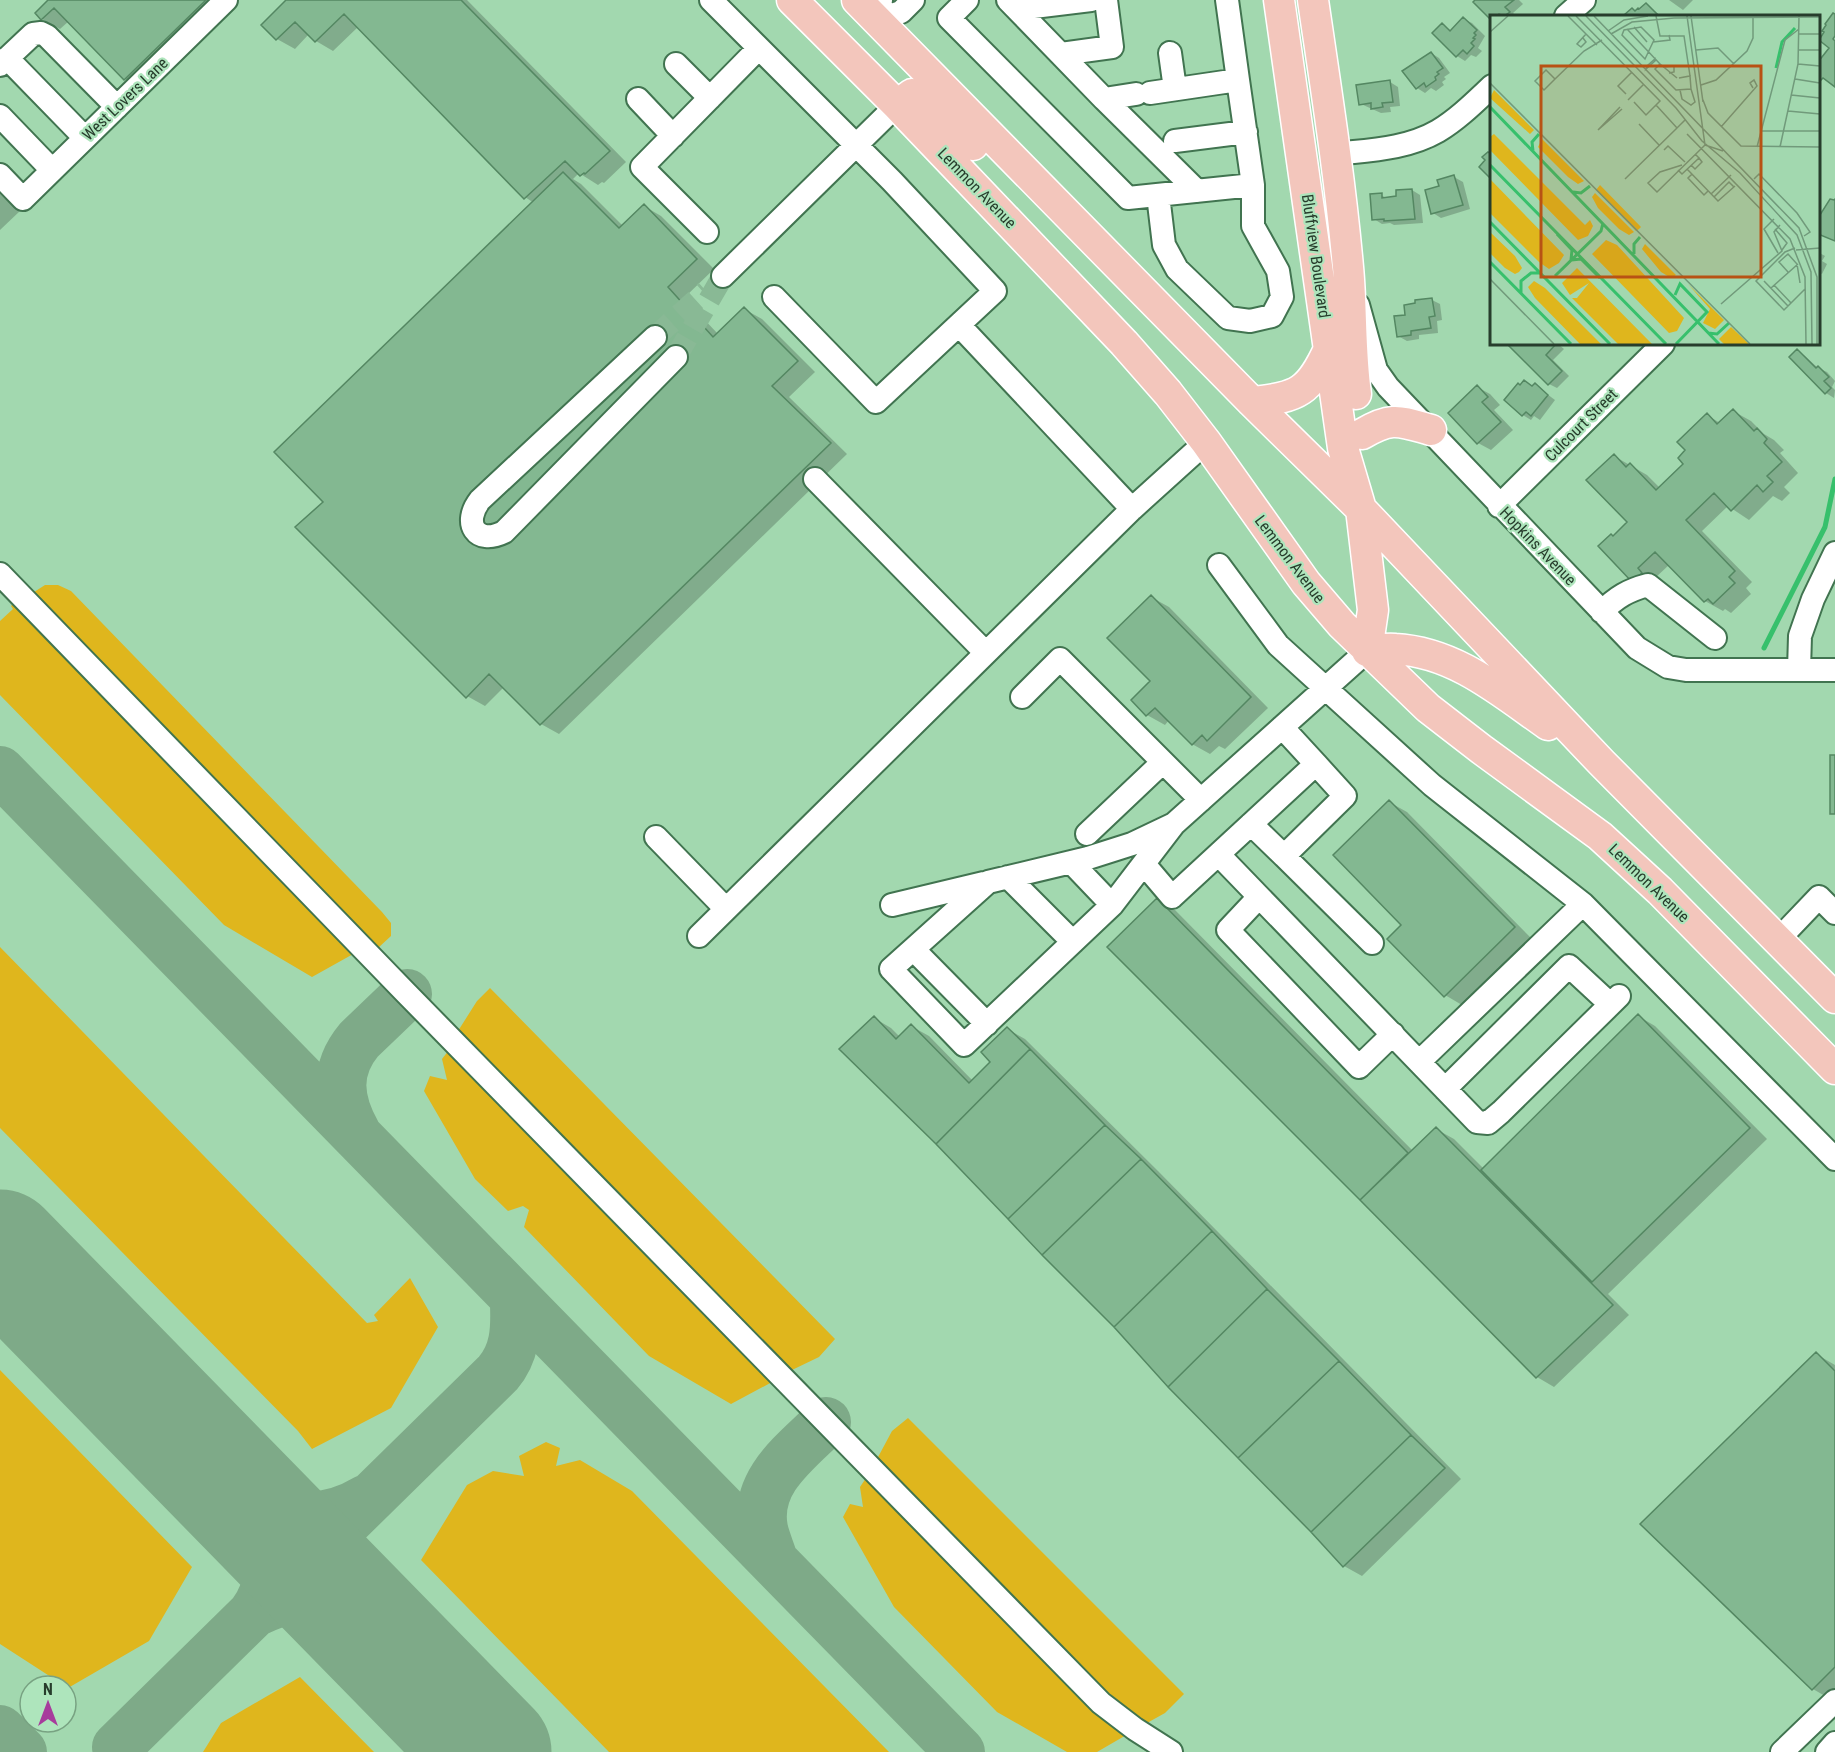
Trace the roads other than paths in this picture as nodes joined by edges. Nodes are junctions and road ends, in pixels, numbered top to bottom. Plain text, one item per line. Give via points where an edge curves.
1 (226, 0) edge
2 (711, 0) edge
3 (792, 0) edge
4 (913, 0) edge
5 (967, 0) edge
6 (1091, 0) edge
7 (1106, 0) edge
8 (1227, 0) edge
9 (1279, 0) edge
10 (1313, 0) edge
11 (1584, 0) edge
12 (1012, 4) edge
13 (872, 7) edge
14 (1567, 15) edge
15 (759, 48) junction
16 (1170, 53) dead end
17 (845, 54) junction
18 (1061, 54) junction
19 (4, 62) edge
20 (676, 64) dead end
21 (1238, 80) junction
22 (1490, 87) edge
23 (1175, 89) junction
24 (710, 98) junction
25 (638, 99) dead end
26 (1104, 99) junction
27 (897, 105) junction
28 (117, 107) junction
29 (0, 116) edge
30 (1246, 132) junction
31 (673, 136) junction
32 (85, 138) junction
33 (1175, 141) dead end
34 (857, 145) junction
35 (1335, 154) junction
36 (1302, 159) junction
37 (52, 170) junction
38 (0, 175) edge
39 (1253, 184) junction
40 (1041, 186) junction
41 (1197, 191) junction
42 (1158, 195) junction
43 (707, 231) dead end
44 (1348, 268) junction
45 (723, 276) tunnel mouth
46 (774, 297) dead end
47 (959, 325) junction
48 (1662, 345) edge
49 (1329, 349) junction
50 (669, 364) joint
51 (1252, 402) junction
52 (1431, 430) junction
53 (1362, 434) junction
54 (1206, 442) junction
55 (815, 479) dead end
56 (1500, 506) junction
57 (1132, 509) junction
58 (1361, 510) junction
59 (1835, 553) edge
60 (1218, 565) dead end
61 (0, 574) edge
62 (1602, 612) junction
63 (1715, 638) dead end
64 (1368, 651) junction
65 (986, 653) junction
66 (1799, 670) junction
67 (1835, 670) edge
68 (1325, 688) junction
69 (1022, 697) dead end
70 (1282, 727) junction
71 (1163, 762) junction
72 (1602, 763) junction
73 (1316, 764) junction
74 (1201, 800) junction
75 (1174, 824) junction
76 (1251, 824) junction
77 (1087, 834) dead end
78 (656, 837) dead end
79 (1218, 855) junction
80 (1284, 856) junction
81 (1071, 862) junction
82 (1144, 864) junction
83 (998, 880) junction
84 (1259, 897) junction
85 (1112, 904) junction
86 (1583, 904) junction
87 (892, 905) dead end
88 (726, 909) junction
89 (1835, 913) edge
90 (699, 936) dead end
91 (1779, 939) junction
92 (1073, 942) junction
93 (1544, 942) junction
94 (1372, 943) dead end
95 (914, 950) junction
96 (1569, 966) junction
97 (1743, 975) junction
98 (1835, 998) edge
99 (987, 1024) junction
100 (1393, 1034) junction
101 (1419, 1062) junction
102 (1835, 1069) edge
103 (1445, 1089) junction
104 (1835, 1159) edge
105 (1835, 1701) edge
106 (1835, 1743) edge
107 (1171, 1752) edge
108 (1782, 1752) edge
109 (1827, 1752) edge

1 - 28 street, West Lovers Lane
2 - 15 street
3 - 17 main road, Lemmon Avenue
4 - 13 street via 901,12
5 - 42 street via 949,18 1128,198
6 - 12 street
7 - 18 street via 1112,47
8 - 21 street
9 - 36 main road, Bluffview Boulevard
10 - 35 main road, Bluffview Boulevard
11 - 14 street
12 - 18 street
13 - 17 main road
13 - 40 main road
15 - 24 street
15 - 34 street
16 - 23 street
17 - 27 main road, Lemmon Avenue
18 - 26 street
19 - 28 street via 33,34 41,33
19 - 32 street
20 - 24 street
21 - 23 street
21 - 30 street
22 - 35 street via 1462,114 1413,142
23 - 26 street
24 - 31 street
25 - 31 street
26 - 41 street
27 - 34 street
27 - 40 main road via 912,94 923,98 1000,171
27 - 54 main road, Lemmon Avenue via 1124,343
28 - 32 street, West Lovers Lane
29 - 37 street
30 - 33 street
30 - 39 street
31 - 43 street via 642,167
32 - 37 street, West Lovers Lane
34 - 45 street
34 - 47 street via 995,291
35 - 36 main road
35 - 44 main road, Bluffview Boulevard
36 - 49 main road, Bluffview Boulevard
37 - 38 street, West Lovers Lane via 23,199
39 - 41 street
39 - 42 street via 1253,226 1278,272 1282,297 1272,316 1250,321 1228,318 1177,269 1164,245
40 - 51 main road
41 - 42 street
44 - 52 street, Hopkins Avenue via 1376,370
44 - 53 main road, Bluffview Boulevard via 1351,357
46 - 47 street via 876,402
47 - 57 street
48 - 56 street, Culcourt Street
49 - 51 main road via 1312,381 1299,392
49 - 58 main road, Bluffview Boulevard via 1344,454
50 - 50 street via 504,532 492,538 475,531 472,510 480,500 649,343
51 - 58 main road
52 - 53 main road via 1389,421
52 - 56 street, Hopkins Avenue
53 - 58 main road, Bluffview Boulevard via 1367,477
54 - 57 street
54 - 64 main road, Lemmon Avenue via 1306,583
55 - 65 street
56 - 62 street, Hopkins Avenue
57 - 65 street
58 - 64 main road, Bluffview Boulevard via 1373,610
58 - 72 main road
59 - 66 street via 1800,636
60 - 68 street via 1278,645
61 - 107 street via 1101,1703
62 - 63 street via 1614,598 1648,585
62 - 66 street, Hopkins Avenue via 1637,648 1668,667 1699,671
64 - 68 street
64 - 72 main road via 1395,649 1430,655 1474,672
64 - 97 main road, Lemmon Avenue via 1428,708 1600,836
65 - 88 street
66 - 67 street, Hopkins Avenue
68 - 70 street
68 - 86 street via 1432,785
69 - 71 street via 1060,659
70 - 73 street
70 - 74 street
71 - 74 street
71 - 77 street
72 - 91 main road
73 - 76 street
73 - 80 street via 1345,796
74 - 75 street
75 - 81 street via 1132,844
75 - 82 street
76 - 79 street
76 - 80 street
78 - 88 street
79 - 82 street via 1172,897
79 - 84 street
80 - 94 street
81 - 83 street
81 - 85 street
82 - 85 street
83 - 87 street
83 - 92 street
83 - 95 street
84 - 100 street
84 - 100 street via 1228,930 1359,1067
85 - 92 street
86 - 93 street
86 - 104 street
88 - 90 street
89 - 91 street via 1819,897
91 - 97 main road
91 - 98 main road
92 - 99 street
93 - 96 street
93 - 101 street
95 - 99 street
95 - 99 street via 891,969 964,1045
96 - 103 street
96 - 103 street via 1615,1000 1488,1123 1477,1122
97 - 102 main road, Lemmon Avenue
100 - 101 street
101 - 103 street
105 - 108 street
106 - 109 street

